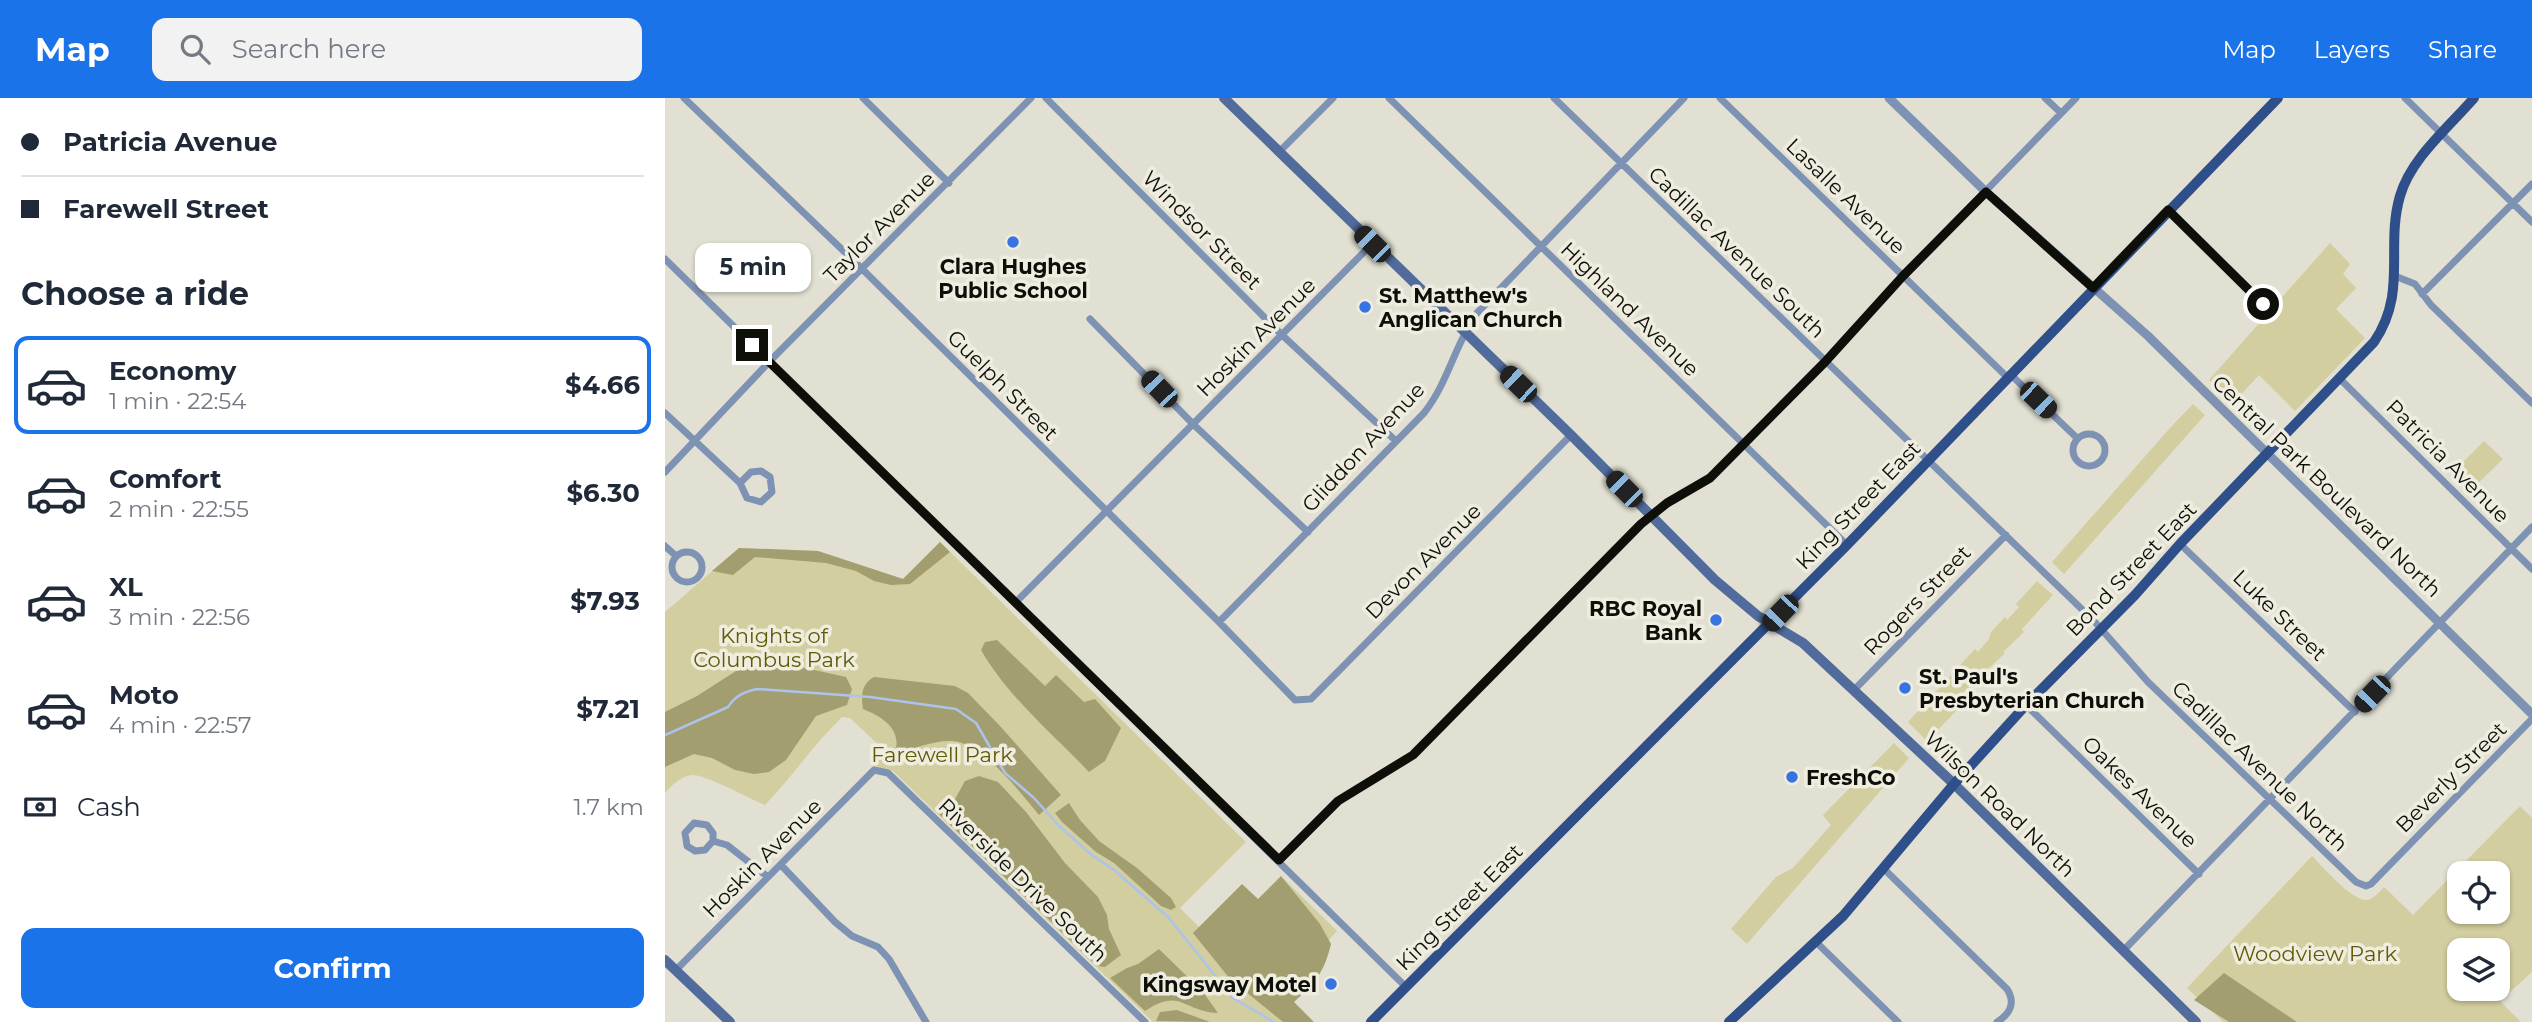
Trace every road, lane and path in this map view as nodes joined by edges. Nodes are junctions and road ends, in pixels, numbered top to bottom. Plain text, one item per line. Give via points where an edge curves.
1 (684, 98) edge
2 (863, 98) edge
3 (1031, 98) edge
4 (1046, 98) edge
5 (1224, 98) edge
6 (1332, 98) edge
7 (1389, 98) edge
8 (1554, 98) edge
9 (1684, 98) edge
10 (1720, 98) edge
11 (1889, 98) edge
12 (2045, 98) edge
13 (2076, 98) edge
14 (2278, 98) edge
15 (2405, 98) edge
16 (2474, 98) edge
17 (2061, 113) junction
18 (2442, 134) junction
19 (1279, 152) junction
20 (1621, 163) junction
21 (950, 183) junction
22 (2532, 184) edge
23 (1986, 192) junction
24 (2513, 203) junction
25 (2168, 210) junction
26 (2532, 222) edge
27 (1372, 244) junction
28 (1541, 247) junction
29 (665, 259) edge
30 (862, 268) junction
31 (1903, 276) junction
32 (2395, 276) junction
33 (2093, 288) junction
34 (2422, 294) junction
35 (2263, 304) dead end
36 (1090, 318) dead end
37 (1465, 332) junction
38 (1282, 335) junction
39 (769, 362) junction
40 (1825, 362) junction
41 (2009, 376) junction
42 (2340, 379) junction
43 (2532, 403) edge
44 (665, 413) edge
45 (1193, 425) junction
46 (1570, 435) junction
47 (2077, 438) junction
48 (694, 441) junction
49 (1396, 441) junction
50 (1743, 444) junction
51 (2267, 454) junction
52 (1928, 460) junction
53 (665, 472) edge
54 (740, 483) junction
55 (1107, 512) junction
56 (1651, 516) junction
57 (2532, 527) edge
58 (1308, 532) junction
59 (2005, 535) junction
60 (2181, 544) junction
61 (1847, 545) junction
62 (665, 546) edge
63 (2511, 548) junction
64 (674, 555) junction
65 (2532, 569) edge
66 (1016, 603) junction
67 (1219, 622) junction
68 (2442, 623) junction
69 (1770, 624) junction
70 (2101, 630) junction
71 (1854, 690) junction
72 (1295, 700) joint
73 (2026, 705) junction
74 (2355, 712) junction
75 (2532, 714) edge
76 (2532, 719) edge
77 (874, 770) joint
78 (1954, 784) junction
79 (2269, 800) junction
80 (713, 841) junction
81 (2395, 859) joint
82 (1279, 860) junction
83 (781, 865) junction
84 (1884, 869) junction
85 (2199, 874) junction
86 (768, 877) junction
87 (1816, 942) junction
88 (2123, 951) junction
89 (665, 960) edge
90 (676, 970) junction
91 (1406, 988) junction
92 (730, 1022) edge
93 (926, 1022) edge
94 (1145, 1022) edge
95 (1371, 1022) edge
96 (1729, 1022) edge
97 (1898, 1022) edge
98 (1997, 1022) edge
99 (2196, 1022) edge

1 - 30 street, Guelph Street
2 - 21 street
3 - 21 street, Taylor Avenue
4 - 38 street, Windsor Street
5 - 19 main road, Wilson Road North
6 - 19 street
7 - 28 street, Highland Avenue
8 - 20 street, Cadillac Avenue South
9 - 20 street, Gliddon Avenue
10 - 31 street, Lasalle Avenue
11 - 23 street, Central Park Boulevard North
12 - 17 street
13 - 17 street
14 - 25 main road, King Street East
15 - 18 street
16 - 18 main road, Bond Street East
17 - 23 street
18 - 24 street
18 - 32 main road, Bond Street East via 2410,172 2400,194
19 - 27 main road, Wilson Road North
20 - 28 street, Gliddon Avenue
20 - 40 street, Cadillac Avenue South
21 - 30 street, Taylor Avenue
22 - 24 street
23 - 31 street
23 - 33 street, Central Park Boulevard North
24 - 26 street
24 - 34 street
25 - 33 main road, King Street East
25 - 35 street
27 - 37 main road, Wilson Road North
27 - 38 street, Hoskin Avenue
28 - 37 street, Gliddon Avenue via 1477,313
28 - 50 street, Highland Avenue
29 - 39 street
30 - 39 street, Taylor Avenue
30 - 55 street, Guelph Street
31 - 40 street
31 - 41 street, Lasalle Avenue
32 - 34 street via 2415,284
32 - 42 main road, Bond Street East via 2391,309 2382,331
33 - 41 main road, King Street East
33 - 51 street, Central Park Boulevard North
34 - 43 street
36 - 45 street
37 - 46 main road, Wilson Road North
37 - 49 street, Gliddon Avenue via 1433,401
38 - 45 street, Hoskin Avenue
38 - 49 street, Windsor Street
39 - 48 street, Taylor Avenue
39 - 66 street
40 - 50 street
40 - 52 street, Cadillac Avenue South
41 - 47 street, Lasalle Avenue
41 - 52 main road, King Street East
42 - 51 main road, Bond Street East
42 - 63 street, Patricia Avenue
44 - 48 street
45 - 55 street, Hoskin Avenue
45 - 58 street
46 - 56 main road, Wilson Road North
46 - 72 street, Devon Avenue via 1311,699
47 - 47 street via 2073,453 2079,463 2091,466 2100,462 2105,451 2099,438
48 - 53 street, Taylor Avenue
48 - 54 street
49 - 58 street, Gliddon Avenue
50 - 56 street via 1701,484
50 - 61 street, Highland Avenue
51 - 60 main road, Bond Street East
51 - 68 street, Central Park Boulevard North
52 - 59 street, Cadillac Avenue North
52 - 61 main road, King Street East
54 - 54 street via 751,472 761,471 770,477 772,492 766,500 751,501
55 - 66 street, Hoskin Avenue
55 - 67 street, Guelph Street
56 - 69 main road, Wilson Road North via 1724,589
56 - 82 street via 1413,755 1338,801
57 - 63 street
58 - 67 street, Gliddon Avenue
59 - 70 street, Cadillac Avenue North
59 - 71 street, Rogers Street
60 - 70 main road, Bond Street East
60 - 74 street, Luke Street
61 - 69 main road, King Street East
62 - 64 street
63 - 65 street, Patricia Avenue
63 - 68 street
64 - 64 street via 689,551 698,556 700,576 687,582 677,579 672,571
66 - 82 street
67 - 72 street, Guelph Street
68 - 74 street
68 - 75 street, Central Park Boulevard North
69 - 71 main road, Wilson Road North via 1803,643
69 - 91 main road, King Street East
70 - 73 main road, Bond Street East
70 - 79 street, Cadillac Avenue North
71 - 78 main road, Wilson Road North
73 - 78 main road, Bond Street East
73 - 85 street, Oakes Avenue
74 - 79 street
76 - 81 street, Beverly Street
77 - 83 street, Hoskin Avenue
77 - 94 street, Riverside Drive South via 888,773
78 - 84 main road, Bond Street East
78 - 88 main road, Wilson Road North
79 - 81 street, Cadillac Avenue North via 2360,885 2371,884
79 - 85 street
80 - 80 street via 703,823 694,823 685,833 687,846 695,851 705,850
80 - 86 street via 727,845
82 - 91 street
83 - 86 street, Hoskin Avenue
83 - 93 street via 835,922 852,936 878,947
84 - 87 main road, Bond Street East
84 - 98 street via 2007,989 2010,1010
85 - 88 street
86 - 90 street, Hoskin Avenue
87 - 96 main road, Bond Street East
87 - 97 street
88 - 99 main road, Wilson Road North
89 - 90 main road
90 - 92 main road
91 - 95 main road, King Street East

